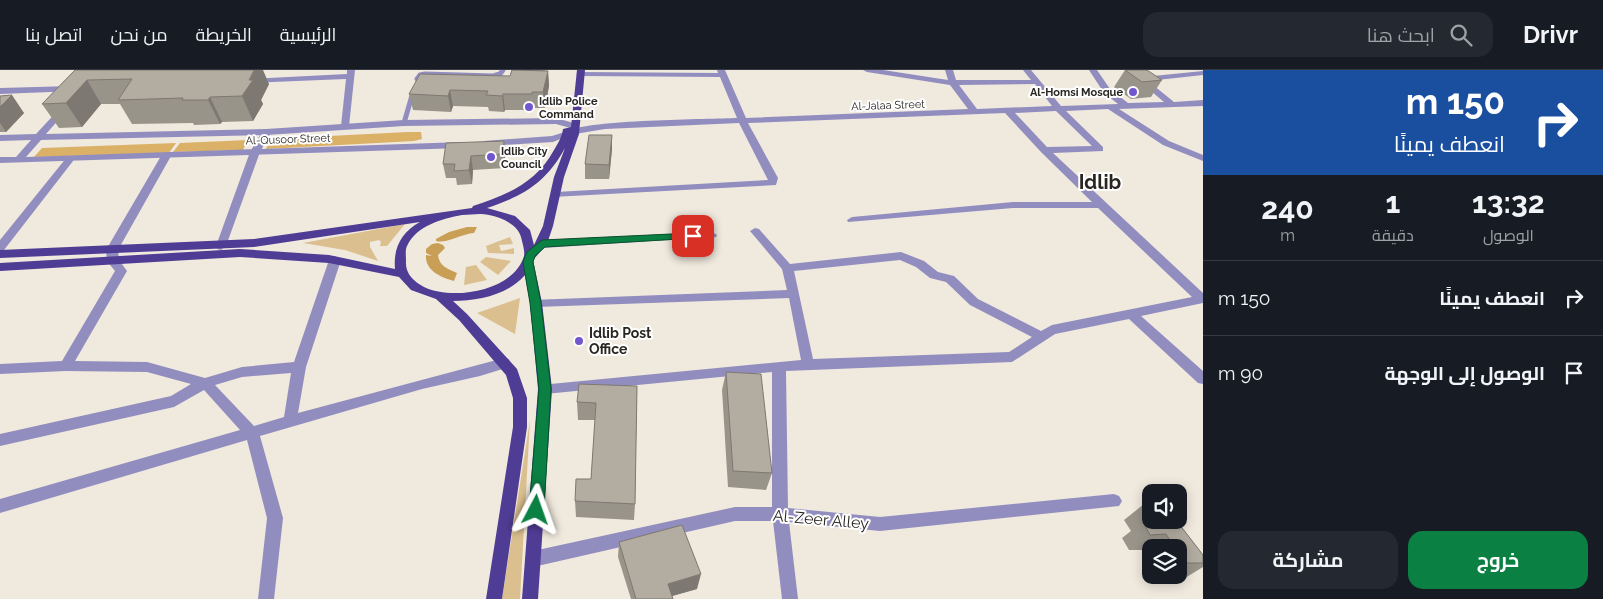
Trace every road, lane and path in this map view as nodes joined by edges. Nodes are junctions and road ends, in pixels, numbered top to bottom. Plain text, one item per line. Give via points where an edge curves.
1 (503, 70) edge
2 (867, 70) edge
3 (948, 70) edge
4 (1027, 70) edge
5 (1092, 70) edge
6 (1130, 70) edge
7 (579, 71) edge
8 (1203, 71) edge
9 (350, 73) edge
10 (721, 73) edge
11 (243, 76) edge
12 (1142, 79) junction
13 (1037, 82) junction
14 (953, 83) junction
15 (0, 91) edge
16 (1203, 103) edge
17 (1187, 104) junction
18 (1174, 105) junction
19 (1111, 107) junction
20 (1127, 107) junction
21 (1059, 109) junction
22 (1008, 111) junction
23 (975, 112) junction
24 (1203, 113) edge
25 (404, 122) junction
26 (743, 122) junction
27 (346, 126) junction
28 (571, 129) junction
29 (266, 132) junction
30 (439, 134) junction
31 (40, 136) junction
32 (0, 138) edge
33 (1044, 150) junction
34 (254, 152) junction
35 (166, 156) junction
36 (1203, 158) edge
37 (18, 159) junction
38 (70, 159) junction
39 (0, 160) edge
40 (556, 194) junction
41 (1100, 205) junction
42 (472, 210) junction
43 (438, 216) junction
44 (852, 220) dead end
45 (755, 231) dead end
46 (712, 235) dead end
47 (542, 244) junction
48 (221, 246) junction
49 (0, 247) edge
50 (0, 254) edge
51 (112, 255) junction
52 (529, 258) junction
53 (335, 260) junction
54 (0, 267) edge
55 (786, 268) junction
56 (402, 274) junction
57 (794, 294) junction
58 (440, 296) junction
59 (1202, 300) edge
60 (536, 303) junction
61 (1130, 313) junction
62 (1042, 337) junction
63 (504, 363) junction
64 (808, 364) junction
65 (66, 366) junction
66 (299, 367) junction
67 (779, 368) junction
68 (0, 369) edge
69 (1203, 379) edge
70 (206, 384) junction
71 (545, 389) junction
72 (290, 420) junction
73 (252, 433) junction
74 (0, 440) edge
75 (1114, 501) dead end
76 (0, 506) edge
77 (780, 514) junction
78 (533, 559) junction
79 (266, 599) edge
80 (494, 599) edge
81 (530, 599) edge
82 (790, 599) edge

1 - 25 lane via 493,76 420,75
2 - 14 street
3 - 14 street
4 - 13 street
5 - 20 street via 1107,91
6 - 12 street
7 - 10 street
7 - 28 main road
8 - 12 street
9 - 11 street via 240,81
9 - 27 street
10 - 26 street
12 - 18 street
13 - 14 street
13 - 21 street
14 - 23 street
15 - 31 street via 78,95
16 - 17 street, Al-Jalaa Street
17 - 18 street, Al-Jalaa Street
17 - 24 street
18 - 20 street, Al-Jalaa Street
19 - 20 street, Al-Jalaa Street
19 - 21 street, Al-Jalaa Street
19 - 36 street via 1141,130 1186,154
21 - 22 street, Al-Jalaa Street
21 - 33 street via 1100,149
22 - 23 street, Al-Jalaa Street
22 - 33 street
23 - 26 street, Al-Jalaa Street
25 - 27 street, Al-Qusoor Street
25 - 30 street, Al-Qusoor Street
26 - 28 street, Al-Jalaa Street
26 - 40 street via 773,178 772,183
27 - 29 street, Al-Qusoor Street
28 - 30 street, Al-Qusoor Street via 556,121
28 - 30 street, Al-Qusoor Street via 554,139
28 - 40 main road
28 - 42 main road via 553,161 532,184 507,198
29 - 31 street, Al-Qusoor Street
29 - 34 street
30 - 34 street, Al-Qusoor Street
31 - 32 street, Al-Qusoor Street
31 - 37 street
33 - 41 street
34 - 35 street, Al-Qusoor Street
34 - 48 street
35 - 38 street, Al-Qusoor Street
35 - 51 street
37 - 38 street, Al-Qusoor Street
37 - 39 street, Al-Qusoor Street
38 - 49 street
40 - 47 main road
41 - 44 street via 1013,205
41 - 59 street
42 - 43 main road
42 - 52 main road via 506,216 519,224 528,234
43 - 48 main road
43 - 56 main road via 408,235 400,248 398,261
45 - 55 street
46 - 47 street
47 - 52 main road
48 - 51 main road
50 - 51 main road
51 - 53 main road via 240,253
51 - 54 main road
51 - 65 street via 121,270
52 - 58 main road via 518,275 503,286 483,294
52 - 60 main road
53 - 56 main road
53 - 66 street
55 - 57 street
55 - 62 street via 902,256 934,275 950,279 974,302
56 - 58 main road via 410,284
57 - 60 street
57 - 64 street
58 - 63 main road
59 - 61 street
60 - 71 main road
61 - 62 street via 1052,330
61 - 69 street
62 - 64 street via 1012,357
63 - 72 street
63 - 80 main road via 512,373 520,398 520,427
64 - 67 street
65 - 68 street
65 - 70 street via 148,367
66 - 70 street via 242,372
66 - 72 street
67 - 71 street
67 - 77 street
70 - 73 street
70 - 74 street via 174,400
71 - 78 main road
72 - 73 street
73 - 76 street
73 - 79 street via 276,518
75 - 77 street, Al-Zeer Alley via 880,524
77 - 78 street, Al-Zeer Alley via 734,514
77 - 82 street
78 - 81 main road

